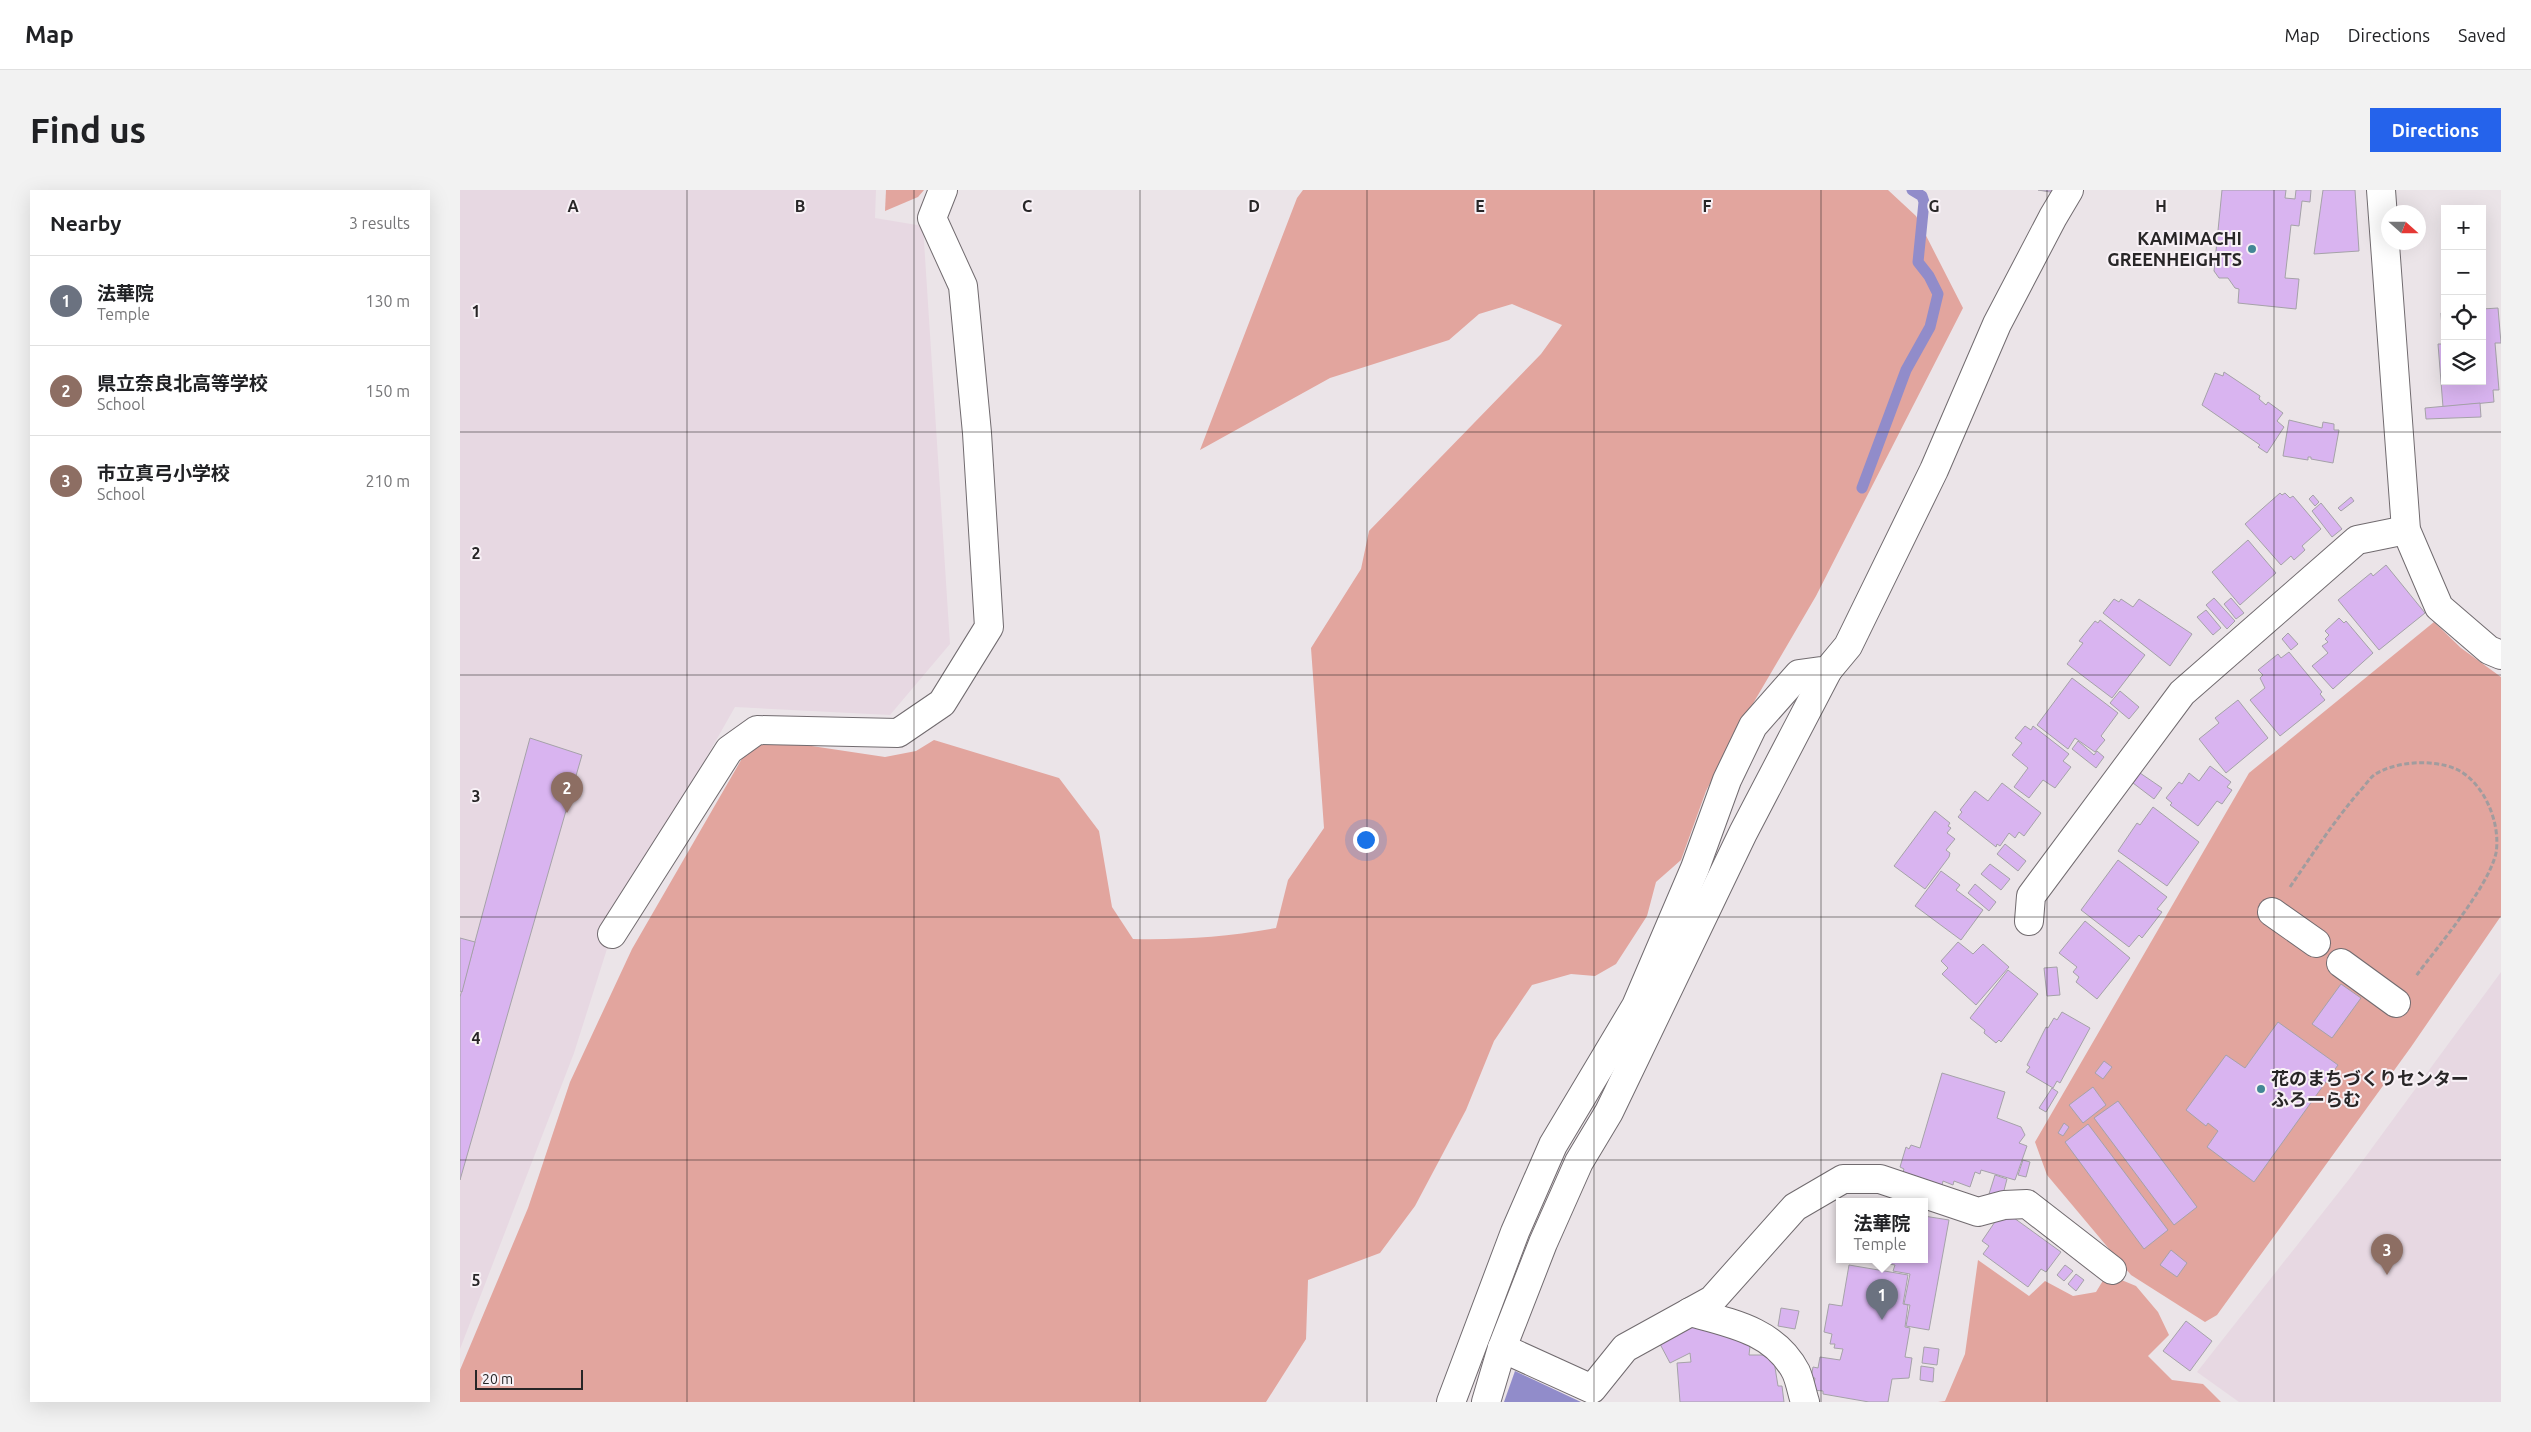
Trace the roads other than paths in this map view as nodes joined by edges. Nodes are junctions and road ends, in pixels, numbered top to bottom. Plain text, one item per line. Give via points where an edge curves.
1 (943, 190) edge
2 (2069, 190) edge
3 (2381, 190) edge
4 (2406, 530) junction
5 (2501, 654) edge
6 (1828, 670) junction
7 (2272, 912) road end
8 (2029, 921) dead end
9 (612, 934) dead end
10 (2316, 943) dead end
11 (2342, 963) dead end
12 (2396, 1003) road end
13 (2112, 1270) dead end
14 (1690, 1312) junction
15 (1502, 1348) junction
16 (1450, 1402) edge
17 (1486, 1402) edge
18 (1805, 1402) edge

1 - 9 street via 932,218 963,286 990,627 942,704 898,733 757,730 729,750
2 - 6 street via 1997,324 1934,470 1848,646
3 - 4 street
4 - 5 street via 2439,607 2489,650
4 - 8 street via 2357,540 2182,693 2031,896
6 - 15 street via 1740,841 1609,1112 1579,1162
6 - 16 street via 1799,674 1753,726 1727,780 1695,868 1636,1006 1552,1145
7 - 10 street
11 - 12 street
13 - 14 street via 2027,1204 2004,1205 1978,1212 1880,1179 1843,1179 1795,1207 1712,1300
14 - 15 street via 1625,1348 1592,1389
14 - 18 street via 1753,1330 1774,1344 1796,1372
15 - 17 street

